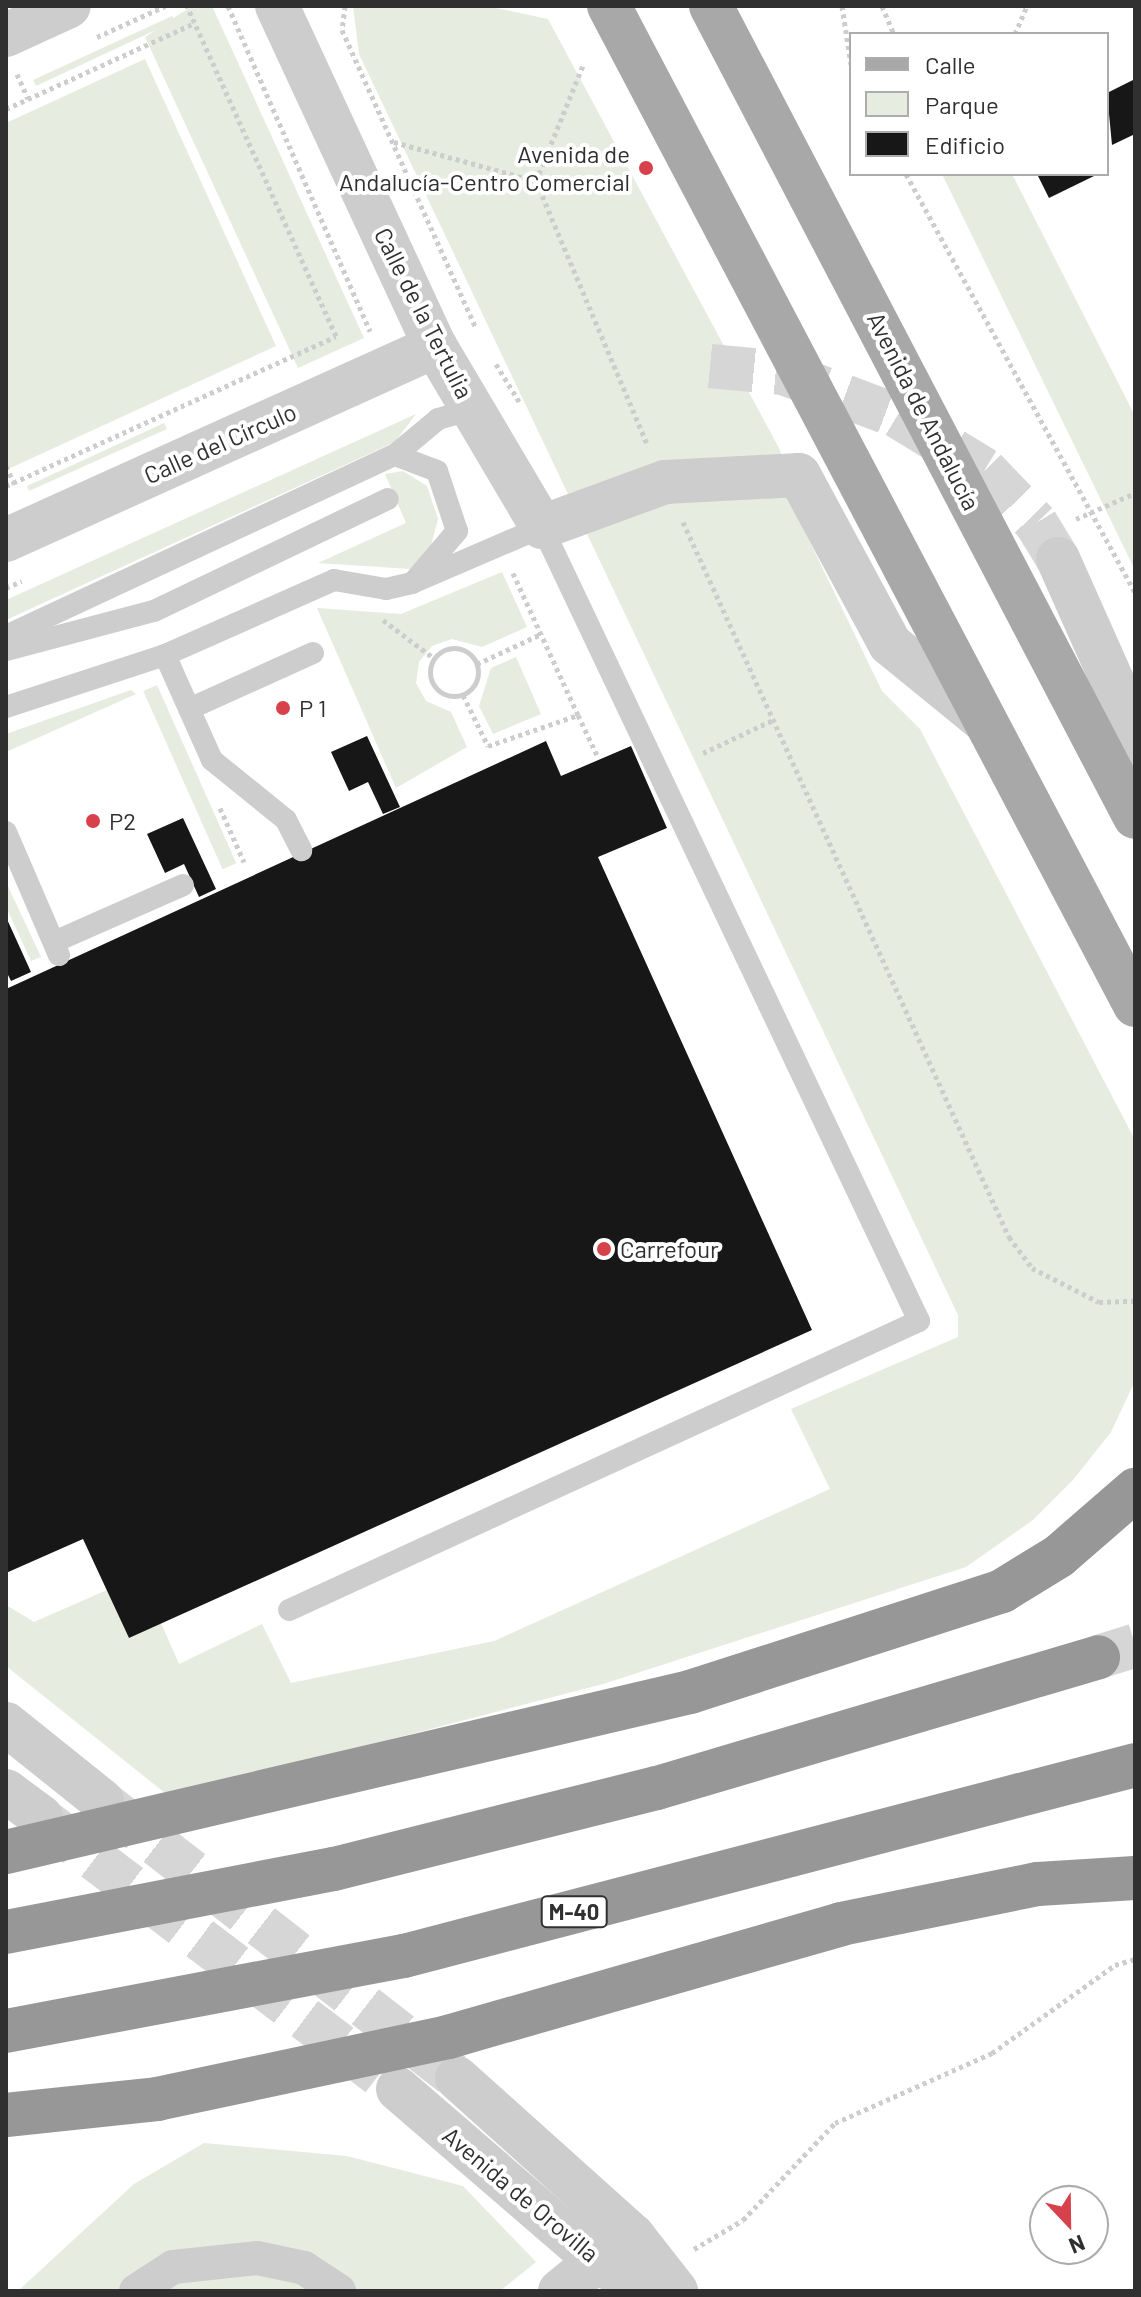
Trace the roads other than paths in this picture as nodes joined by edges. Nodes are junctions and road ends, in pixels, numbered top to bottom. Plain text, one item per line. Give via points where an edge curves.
1 (69, 6) edge
2 (277, 6) edge
3 (609, 6) edge
4 (711, 6) edge
5 (12, 54) edge
6 (435, 346) junction
7 (473, 409) junction
8 (395, 455) junction
9 (226, 463) dead end
10 (388, 499) dead end
11 (542, 527) junction
12 (6, 540) edge
13 (1058, 559) tunnel mouth
14 (6, 563) edge
15 (412, 583) junction
16 (6, 636) edge
17 (6, 650) edge
18 (313, 653) dead end
19 (165, 655) junction
20 (6, 707) edge
21 (189, 709) junction
22 (982, 719) junction
23 (1135, 805) edge
24 (1135, 817) edge
25 (6, 832) edge
26 (301, 850) dead end
27 (183, 885) dead end
28 (1095, 934) junction
29 (1135, 1005) edge
30 (1135, 1042) edge
31 (1135, 1490) edge
32 (289, 1610) dead end
33 (1098, 1657) tunnel mouth
34 (6, 1724) edge
35 (1135, 1765) edge
36 (6, 1791) edge
37 (102, 1801) tunnel mouth
38 (41, 1817) tunnel mouth
39 (6, 1852) edge
40 (1135, 1878) edge
41 (6, 1932) edge
42 (6, 2031) edge
43 (457, 2078) tunnel mouth
44 (398, 2089) tunnel mouth
45 (6, 2115) edge
46 (597, 2261) junction
47 (682, 2271) edge
48 (136, 2291) edge
49 (339, 2291) edge
50 (560, 2291) edge
51 (649, 2291) edge

1 - 5 street
2 - 6 street, Calle de la Tertulia
3 - 22 main road
4 - 24 main road, Avenida de Andalucía
6 - 7 street, Calle de la Tertulia
6 - 12 street, Calle del Círculo
7 - 8 lane via 438,419
7 - 11 street, Calle de la Tertulia
8 - 15 lane via 437,471 457,531
8 - 16 lane
9 - 14 street, Calle del Círculo
10 - 17 lane via 154,611
11 - 15 lane
11 - 22 street via 665,482 799,475 890,644
11 - 32 lane via 919,1321
13 - 23 street via 1124,707
15 - 19 lane via 386,589 334,580
18 - 21 lane
19 - 20 lane
19 - 21 lane
21 - 26 lane via 212,760 286,820
22 - 28 main road
25 - 27 lane via 57,949
28 - 29 main road
28 - 30 main road
31 - 39 highway via 1059,1556 1002,1591 690,1692
33 - 41 highway via 657,1788 365,1862
34 - 37 street
35 - 42 highway, M-40 via 404,1956
36 - 38 street
40 - 45 highway via 1038,1884 841,1924 448,2037 173,2096
43 - 47 street, Avenida de Orovilla via 633,2236
44 - 46 street, Avenida de Orovilla
46 - 50 street
46 - 51 street, Avenida de Orovilla
48 - 49 street via 173,2267 257,2258 304,2268

